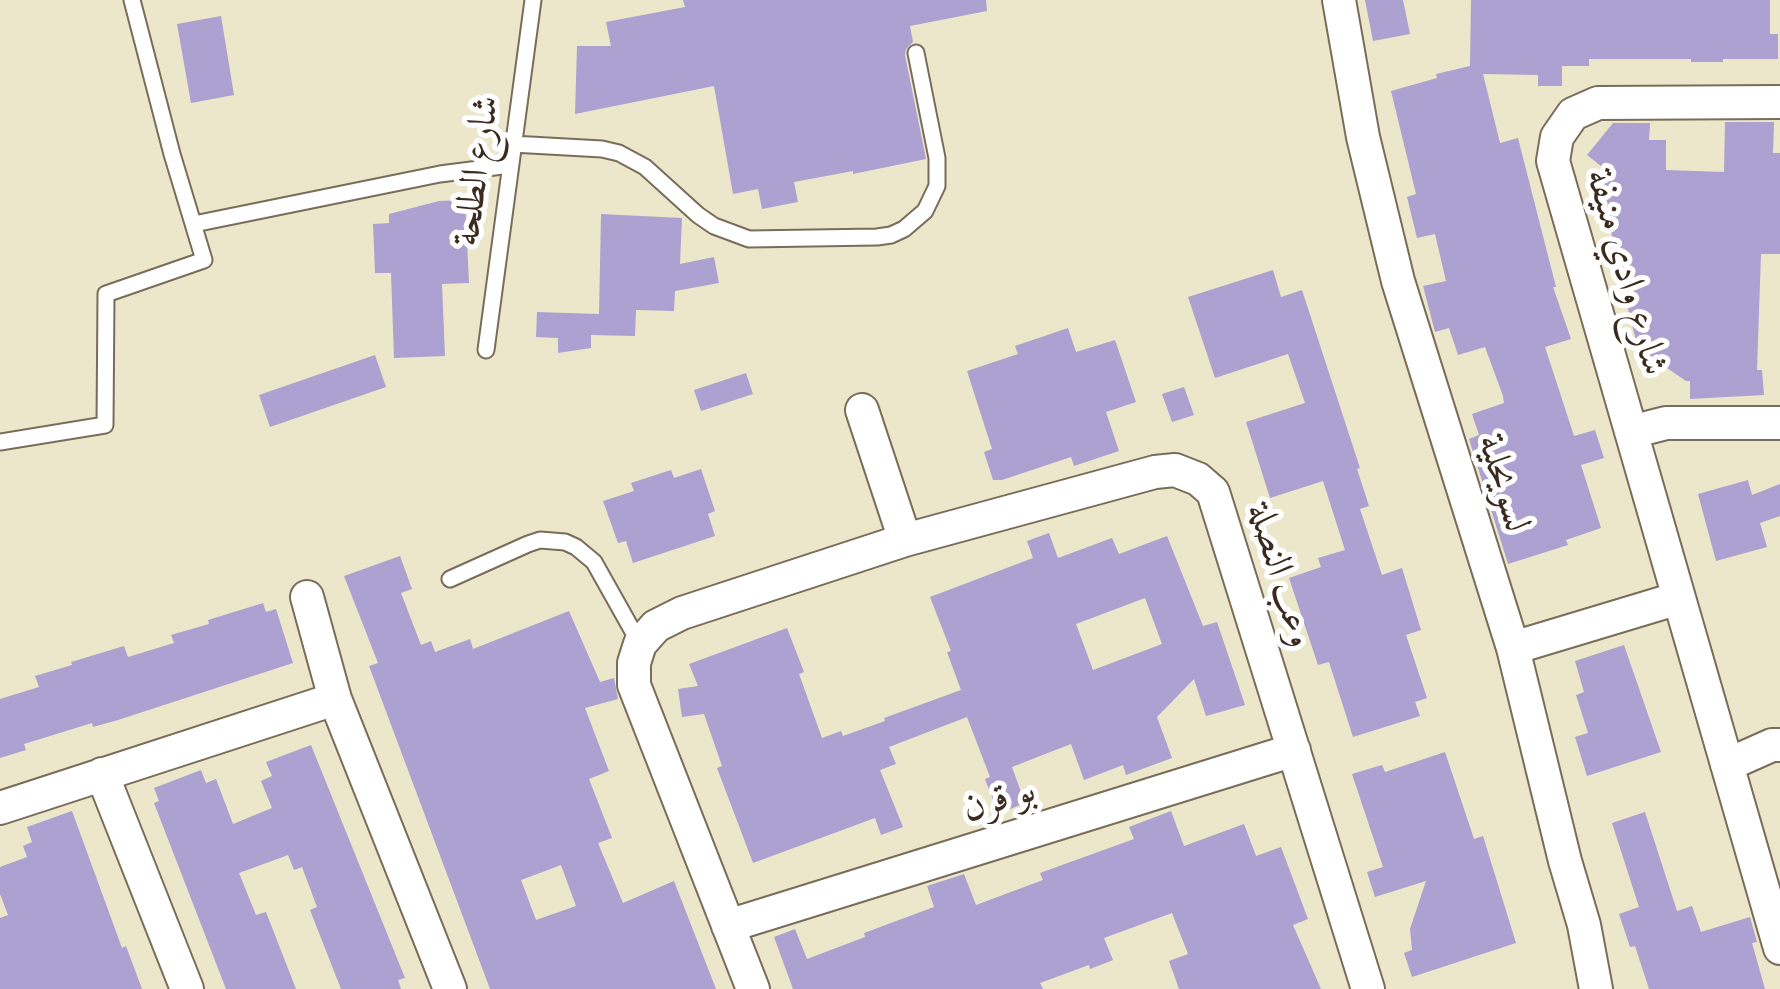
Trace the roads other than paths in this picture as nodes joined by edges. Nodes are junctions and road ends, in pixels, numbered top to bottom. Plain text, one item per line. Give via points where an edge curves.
1 (132, 0) edge
2 (533, 0) edge
3 (1339, 0) edge
4 (916, 54) dead end
5 (1780, 102) edge
6 (512, 144) junction
7 (510, 164) junction
8 (194, 224) junction
9 (486, 350) dead end
10 (862, 410) dead end
11 (1780, 423) edge
12 (1631, 432) junction
13 (0, 442) edge
14 (905, 540) junction
15 (450, 579) dead end
16 (308, 597) dead end
17 (1679, 598) junction
18 (640, 644) junction
19 (1513, 648) junction
20 (335, 699) junction
21 (1780, 745) edge
22 (1294, 750) junction
23 (1727, 765) junction
24 (102, 774) junction
25 (0, 808) edge
26 (728, 926) junction
27 (1780, 948) edge
28 (186, 989) edge
29 (450, 989) edge
30 (753, 989) edge
31 (1368, 989) edge
32 (1596, 989) edge

1 - 8 lane
2 - 6 lane, شارع الطلحة
3 - 19 street, لسويحلية via 1362,137 1398,281
4 - 6 lane via 937,186 925,212 890,235 749,239 714,226 619,153
5 - 12 street, شارع وادي منيفة via 1598,103 1573,114 1557,137 1553,161
6 - 7 lane, شارع الطلحة
7 - 8 lane
7 - 9 lane, شارع الطلحة
8 - 13 lane via 204,260 106,294 105,425
10 - 14 street
11 - 12 street via 1666,423
12 - 17 street, شارع وادي منيفة
14 - 18 street, وعب النصلة via 682,613
14 - 22 street, وعب النصلة via 1155,472 1175,470 1198,480 1212,492
15 - 18 lane via 540,540 565,542 594,562
16 - 20 street
17 - 19 street
17 - 23 street, شارع وادي منيفة
18 - 26 street via 634,685
19 - 32 street, لسويحلية
20 - 24 street
20 - 29 street
21 - 23 street
22 - 26 street, بو قرن
22 - 31 street, وعب النصلة
23 - 27 street, شارع وادي منيفة
24 - 25 street
24 - 28 street
26 - 30 street

